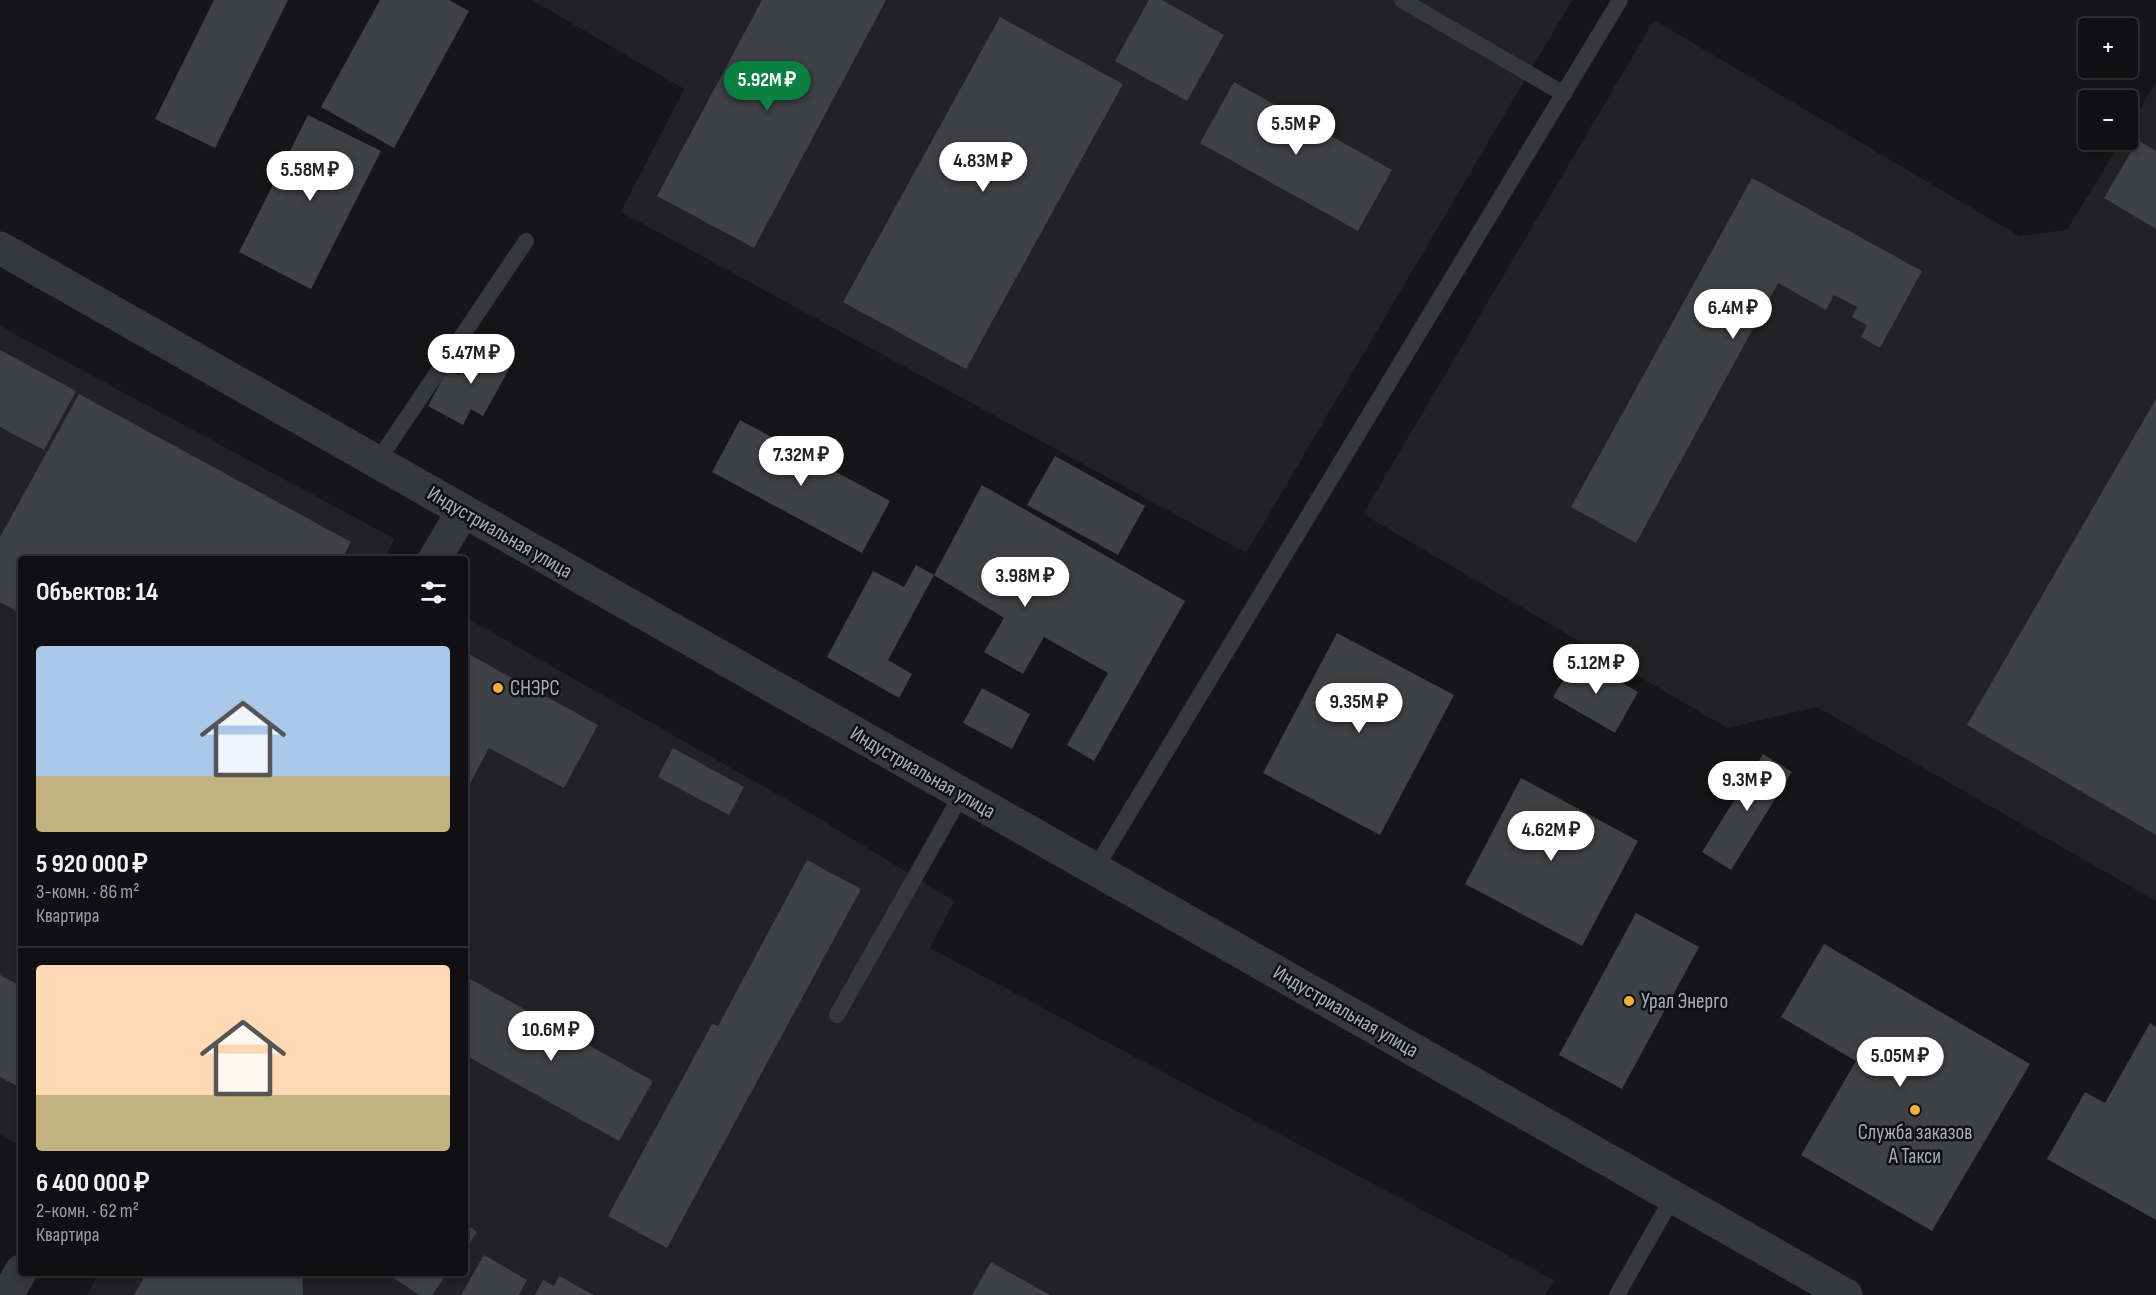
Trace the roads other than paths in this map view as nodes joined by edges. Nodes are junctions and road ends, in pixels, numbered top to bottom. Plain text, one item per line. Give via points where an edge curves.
1 (1402, 0) edge
2 (1620, 0) edge
3 (1564, 94) junction
4 (526, 241) dead end
5 (0, 248) edge
6 (377, 462) junction
7 (463, 511) junction
8 (436, 556) edge
9 (962, 794) junction
10 (1095, 869) junction
11 (837, 1015) dead end
12 (1672, 1197) junction
13 (1617, 1295) edge
14 (1846, 1295) edge

1 - 3 lane
2 - 3 lane
3 - 10 lane
4 - 6 lane
5 - 6 street, Индустриальная улица
6 - 7 street, Индустриальная улица
7 - 8 street
7 - 9 street, Индустриальная улица
9 - 10 street, Индустриальная улица
9 - 11 lane
10 - 12 street, Индустриальная улица
12 - 13 lane
12 - 14 street, Индустриальная улица

